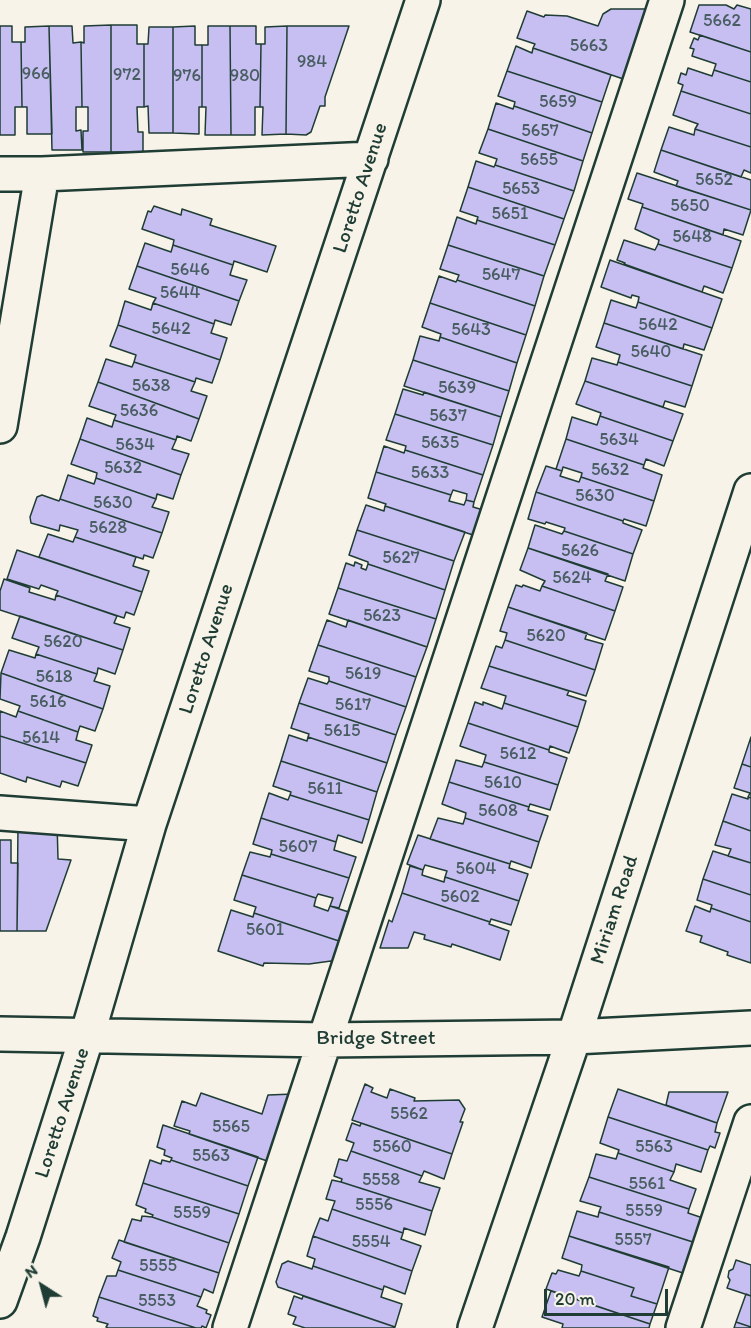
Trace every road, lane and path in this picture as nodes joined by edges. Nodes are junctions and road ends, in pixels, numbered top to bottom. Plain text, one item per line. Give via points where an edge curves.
1 (423, 0) edge
2 (667, 0) edge
3 (371, 159) junction
4 (0, 174) edge
5 (42, 174) junction
6 (0, 426) edge
7 (751, 491) edge
8 (0, 813) edge
9 (149, 824) junction
10 (751, 1028) edge
11 (0, 1034) edge
12 (87, 1036) junction
13 (573, 1037) junction
14 (325, 1040) junction
15 (751, 1122) edge
16 (11, 1237) edge
17 (0, 1301) edge
18 (230, 1328) edge
19 (475, 1328) edge
20 (683, 1328) edge

1 - 3 street, Loretto Avenue
2 - 14 street
3 - 5 street
3 - 9 street, Loretto Avenue
4 - 5 street
5 - 6 street
7 - 13 street, Miriam Road
8 - 9 street
9 - 12 street, Loretto Avenue
10 - 13 street, Bridge Street
11 - 12 street, Bridge Street
12 - 14 street, Bridge Street
12 - 16 street, Loretto Avenue
13 - 14 street, Bridge Street
13 - 19 street, Miriam Road
14 - 18 street
15 - 20 street
16 - 17 street, Loretto Avenue

